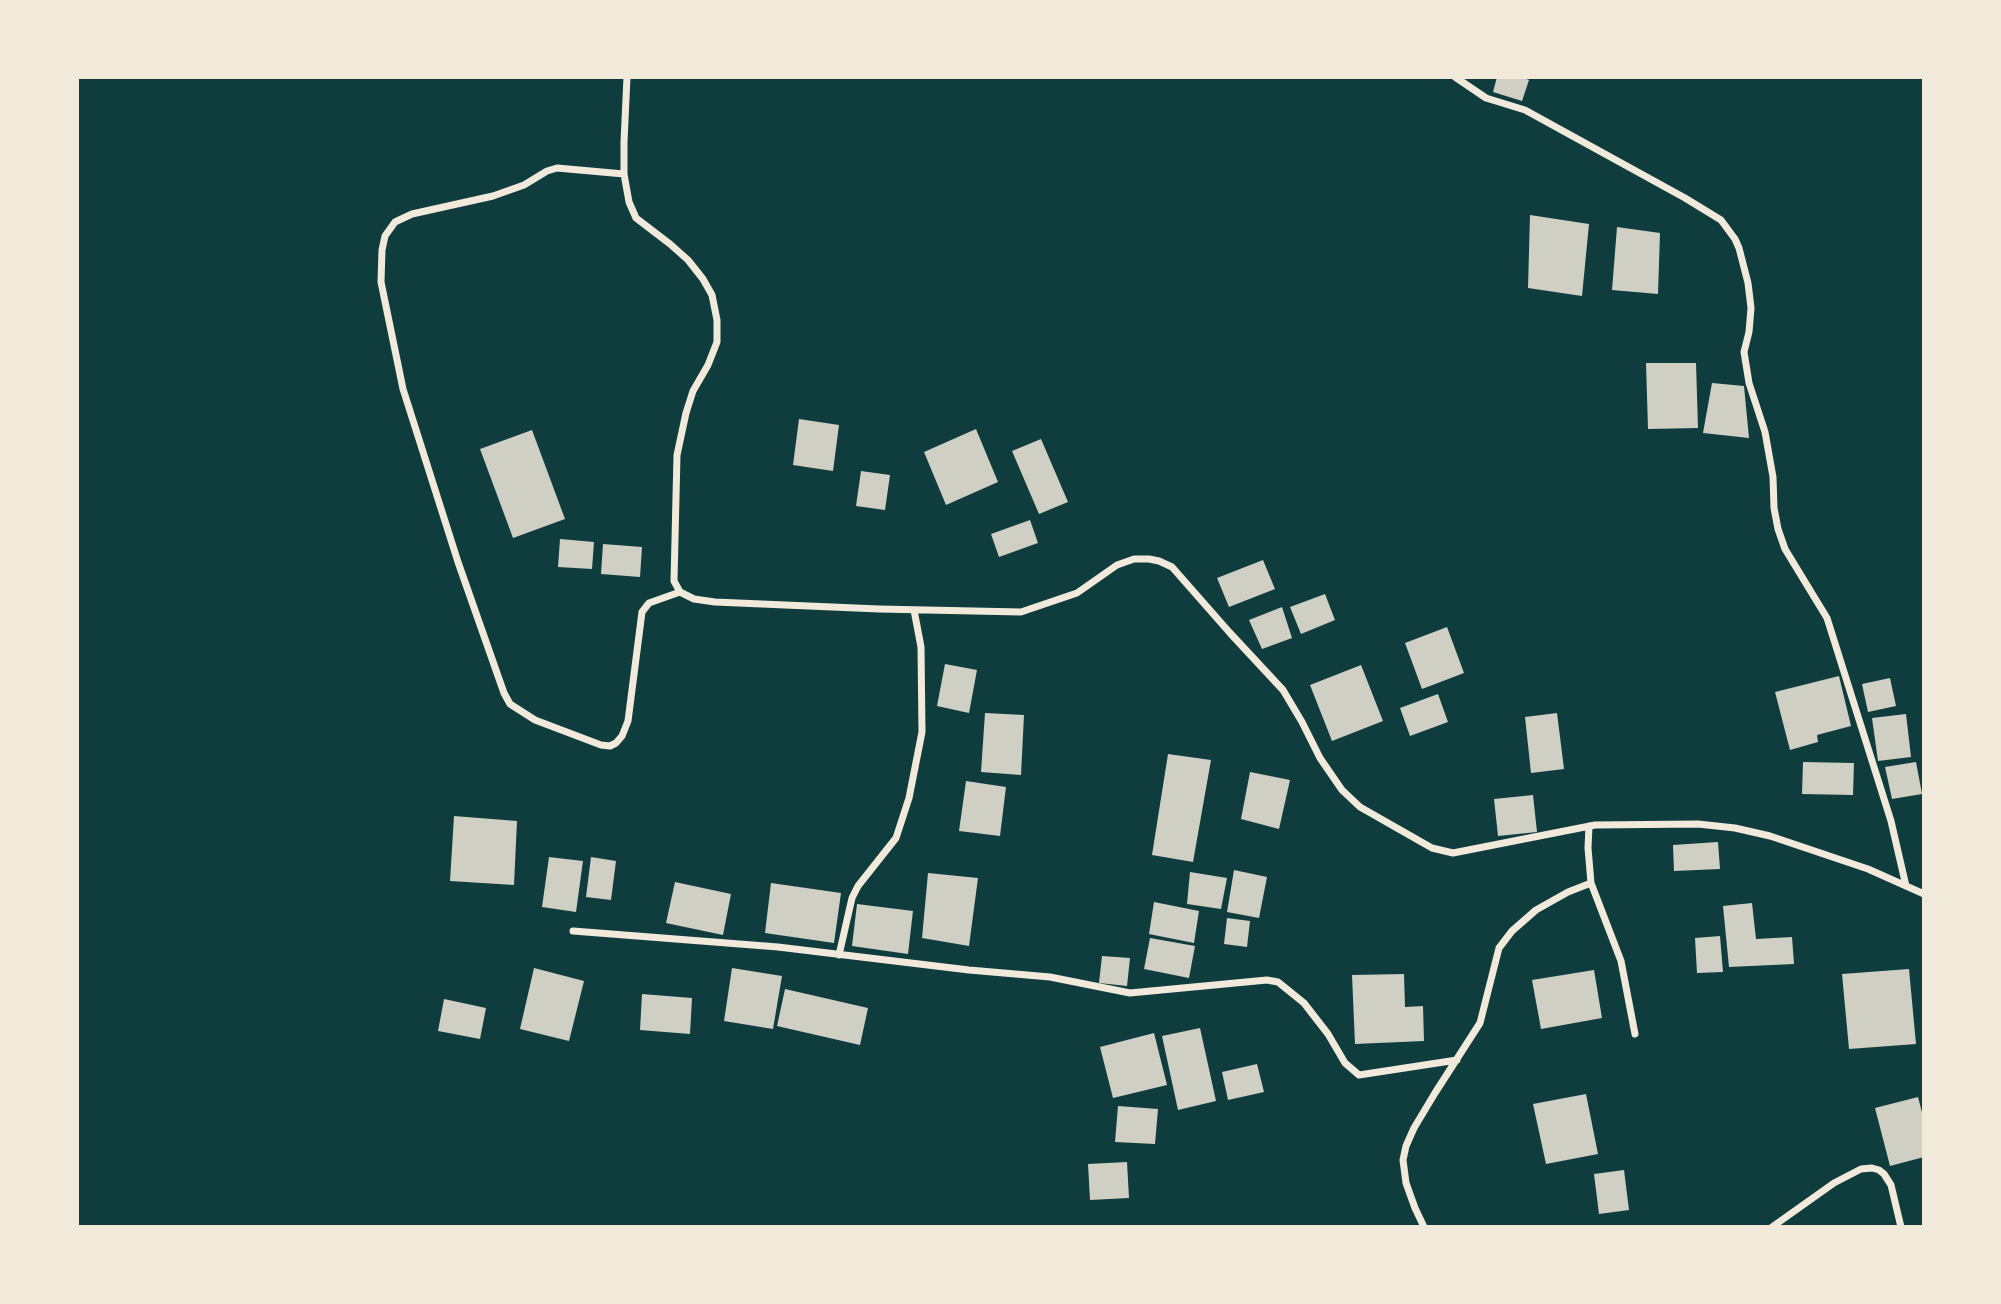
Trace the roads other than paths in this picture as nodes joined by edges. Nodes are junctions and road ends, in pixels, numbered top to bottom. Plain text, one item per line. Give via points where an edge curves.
1 (627, 77) edge
2 (1455, 77) edge
3 (624, 174) junction
4 (680, 592) junction
5 (914, 610) junction
6 (1589, 826) junction
7 (1591, 883) junction
8 (1906, 886) junction
9 (1924, 894) edge
10 (573, 930) dead end
11 (839, 955) junction
12 (1635, 1034) dead end
13 (1457, 1060) junction
14 (1424, 1227) edge
15 (1772, 1227) edge
16 (1901, 1227) edge

1 - 3 street
2 - 8 street via 1486,98 1525,110 1685,198 1721,220 1735,239 1751,308 1744,352 1765,432 1778,529 1785,550 1828,618 1891,821
3 - 4 street via 636,218 688,260 712,295 717,320 717,342 693,391 677,454 674,580
3 - 4 street via 557,168 493,196 411,214 396,222 385,236 382,282 403,389 458,562 510,704 534,720 590,741 616,743 628,722 642,612 649,603
4 - 5 street via 715,602
5 - 6 street via 1021,612 1077,593 1117,565 1134,559 1159,561 1172,567 1283,690 1320,758 1360,807 1432,848 1453,853
5 - 11 street via 920,647 922,732 909,799 895,838 852,898
6 - 7 street
6 - 8 street via 1735,828 1814,850
7 - 12 street via 1621,961
7 - 13 street via 1535,910 1512,930 1499,948 1480,1023
8 - 9 street
10 - 11 street
11 - 13 street via 1050,977 1130,993 1267,980 1278,982 1304,1003 1345,1063 1359,1075
13 - 14 street via 1413,1128 1403,1160 1406,1183
15 - 16 street via 1834,1183 1872,1168 1884,1174 1891,1185

